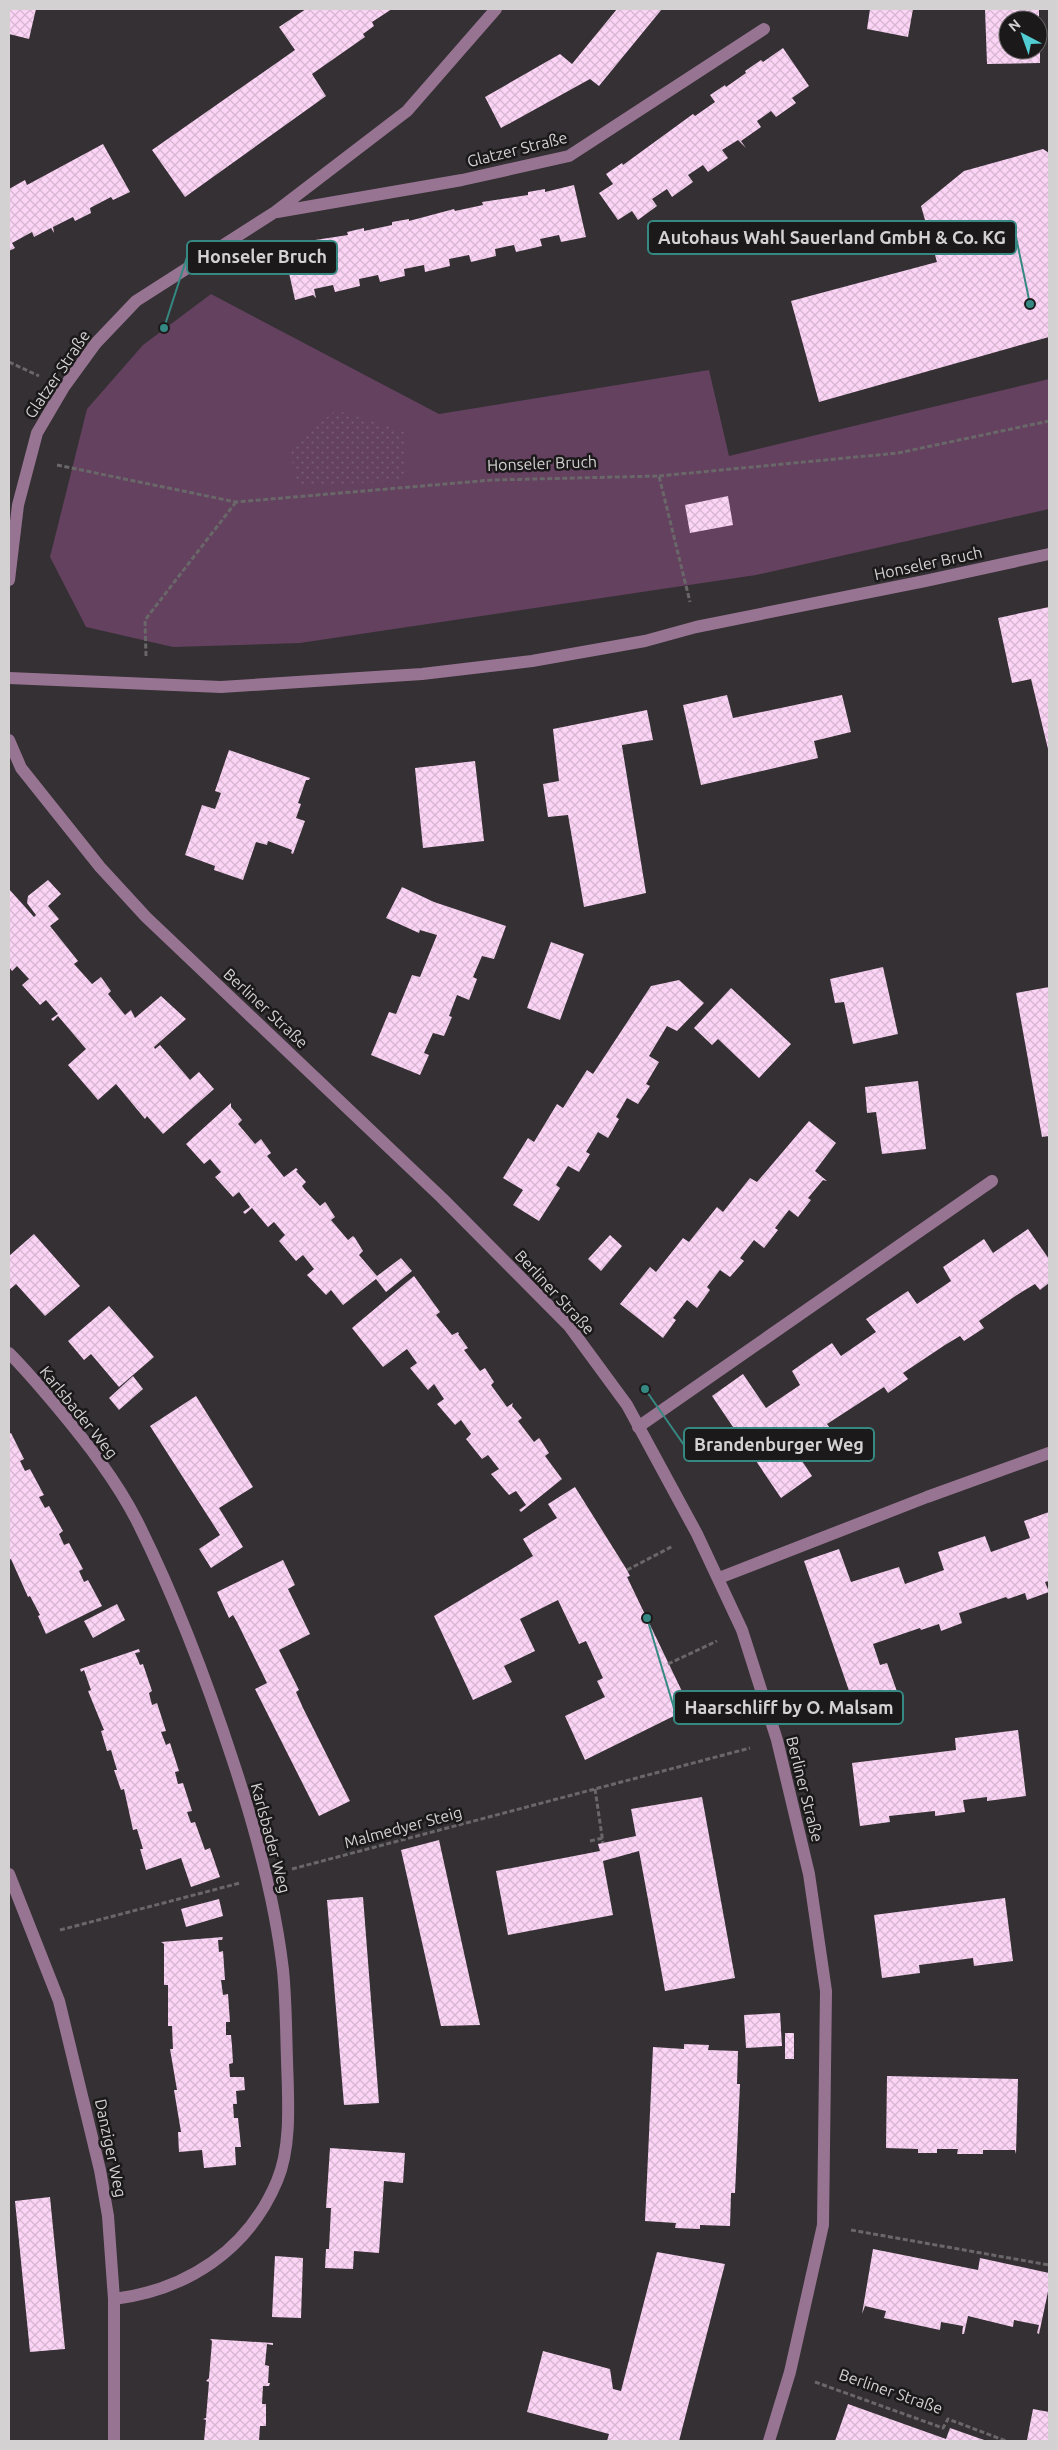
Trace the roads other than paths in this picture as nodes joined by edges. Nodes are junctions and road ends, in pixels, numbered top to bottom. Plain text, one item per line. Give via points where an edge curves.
1 (496, 9) edge
2 (764, 29) dead end
3 (275, 212) junction
4 (1049, 554) edge
5 (9, 580) edge
6 (9, 678) edge
7 (9, 740) edge
8 (992, 1181) dead end
9 (9, 1353) edge
10 (638, 1427) junction
11 (1049, 1453) edge
12 (719, 1578) junction
13 (9, 1874) edge
14 (114, 2300) junction
15 (114, 2441) edge
16 (769, 2441) edge

1 - 3 street, Glatzer Straße via 407,111
2 - 3 street, Glatzer Straße via 569,156 462,180
3 - 5 street, Glatzer Straße via 136,301 96,343 64,387 37,433 18,505
4 - 6 street, Honseler Bruch via 696,626 645,642 422,674 221,687
7 - 10 street, Berliner Straße via 21,768 100,867 146,917 442,1198 569,1326 627,1405
8 - 10 street
9 - 14 street, Karlsbader Weg via 96,1455 136,1519 186,1630 219,1718 256,1835 283,1971 289,2112 279,2178 256,2221 199,2273 139,2296
10 - 12 street, Berliner Straße
11 - 12 street
12 - 16 street, Berliner Straße via 742,1630 777,1740 809,1874 826,1991 823,2225 790,2372
13 - 14 street, Danziger Weg via 59,2001 98,2161 108,2216
14 - 15 street, Danziger Weg

